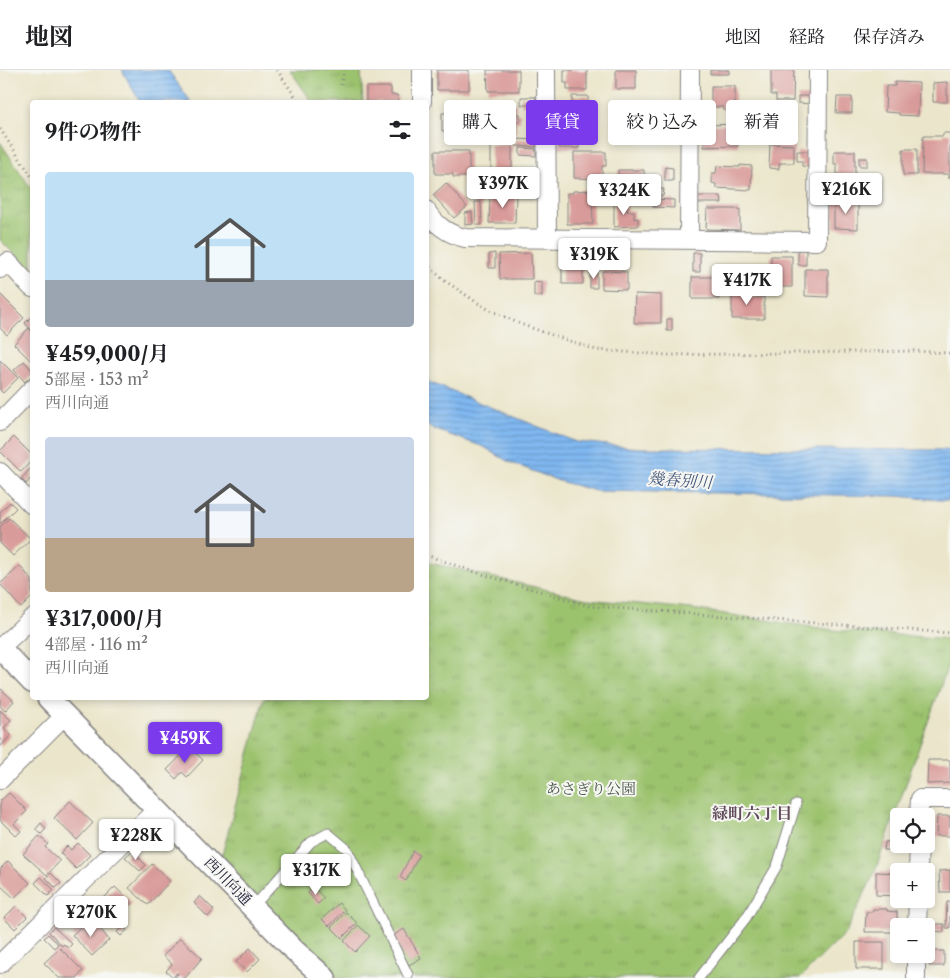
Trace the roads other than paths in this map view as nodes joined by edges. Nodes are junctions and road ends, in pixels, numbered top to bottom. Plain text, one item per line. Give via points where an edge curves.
1 (422, 70) edge
2 (546, 70) edge
3 (690, 70) edge
4 (818, 70) edge
5 (422, 100) edge
6 (429, 214) edge
7 (547, 238) junction
8 (689, 239) junction
9 (0, 269) edge
10 (30, 286) edge
11 (30, 391) edge
12 (0, 422) edge
13 (0, 472) edge
14 (30, 503) edge
15 (30, 620) edge
16 (0, 648) edge
17 (30, 680) edge
18 (50, 700) edge
19 (65, 715) junction
20 (0, 780) edge
21 (950, 798) edge
22 (796, 804) dead end
23 (919, 808) edge
24 (157, 809) junction
25 (253, 907) junction
26 (916, 963) edge
27 (0, 964) edge
28 (408, 974) dead end
29 (325, 978) edge
30 (700, 978) edge
31 (916, 978) edge

1 - 5 street
2 - 7 street
3 - 8 street
4 - 8 street via 817,241
6 - 7 street via 451,235 465,238
7 - 8 street
9 - 10 street via 8,262
11 - 12 street
13 - 14 street
15 - 16 street
16 - 17 street
18 - 19 street, 西川向通
19 - 20 street
19 - 24 street, 西川向通
21 - 23 street via 920,799
22 - 30 lane via 777,866 746,918
24 - 25 street, 西川向通
24 - 27 street
25 - 28 lane via 311,842 328,833 347,849
25 - 29 street, 西川向通
26 - 31 street

